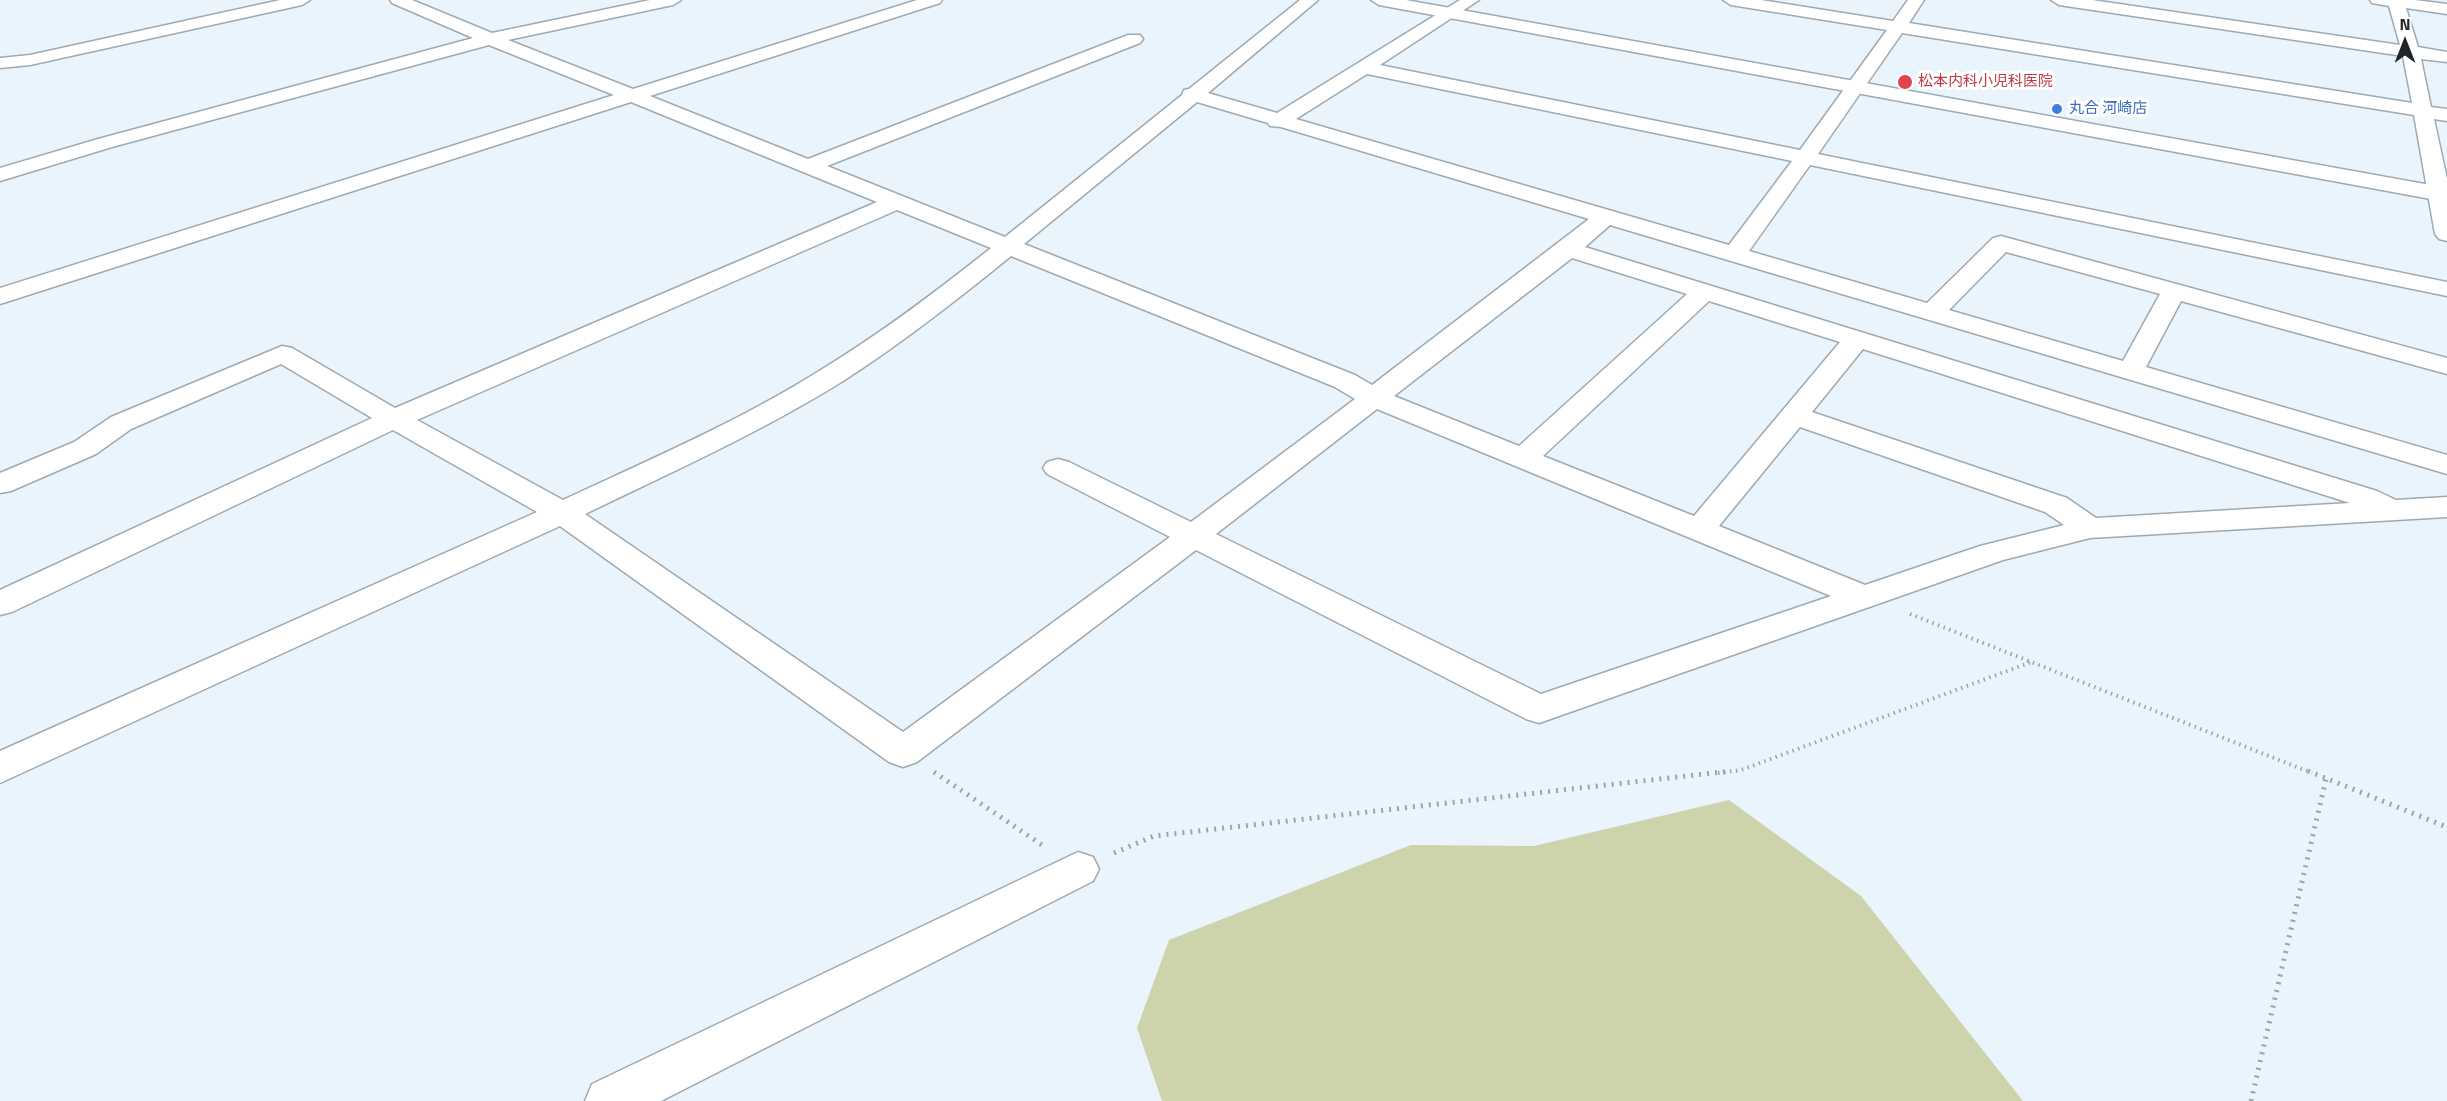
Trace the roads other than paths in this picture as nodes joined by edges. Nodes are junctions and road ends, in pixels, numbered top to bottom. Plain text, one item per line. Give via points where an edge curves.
1 (302, 0) edge
2 (398, 0) edge
3 (672, 0) edge
4 (934, 0) edge
5 (1310, 0) edge
6 (1379, 0) edge
7 (1471, 0) edge
8 (1731, 0) edge
9 (1916, 0) edge
10 (2059, 0) edge
11 (2390, 1) edge
12 (2447, 9) edge
13 (1450, 13) junction
14 (532, 14) dead end
15 (1898, 28) junction
16 (487, 38) junction
17 (1134, 39) dead end
18 (2411, 52) junction
19 (2447, 57) edge
20 (30, 60) junction
21 (0, 63) edge
22 (1366, 68) junction
23 (0, 70) edge
24 (1857, 87) junction
25 (1191, 94) junction
26 (632, 97) junction
27 (2421, 111) junction
28 (2447, 115) edge
29 (1277, 122) junction
30 (1802, 159) junction
31 (806, 167) junction
32 (3, 172) edge
33 (2442, 194) edge
34 (895, 202) junction
35 (1604, 218) junction
36 (2447, 234) edge
37 (1007, 246) junction
38 (1568, 249) junction
39 (1733, 256) junction
40 (2447, 289) edge
41 (1705, 291) junction
42 (2174, 291) junction
43 (0, 296) edge
44 (1931, 314) junction
45 (1857, 339) junction
46 (2447, 366) edge
47 (2130, 372) junction
48 (1372, 397) junction
49 (1794, 415) junction
50 (394, 419) junction
51 (1523, 458) junction
52 (2447, 465) edge
53 (1058, 468) dead end
54 (0, 484) edge
55 (2447, 507) edge
56 (2392, 511) junction
57 (562, 513) junction
58 (2090, 528) junction
59 (1699, 530) junction
60 (1192, 537) junction
61 (1864, 597) junction
62 (0, 604) edge
63 (0, 768) edge
64 (1078, 869) road end
65 (610, 1101) edge

1 - 20 street
2 - 16 street
3 - 16 street
4 - 26 street
5 - 25 street
6 - 13 street
7 - 13 street
8 - 15 street
9 - 15 street
10 - 18 street
11 - 12 street
11 - 18 street
13 - 22 street
13 - 24 street
14 - 16 street
15 - 24 street
15 - 27 street
16 - 26 street
16 - 32 street
17 - 31 street
18 - 19 street
18 - 27 street
20 - 21 street
20 - 23 street
22 - 29 street
22 - 30 street
24 - 30 street
24 - 33 street
25 - 29 street
25 - 37 street
26 - 31 street
26 - 43 street
27 - 28 street
27 - 33 street
29 - 35 street
30 - 39 street
30 - 40 street
31 - 34 street
33 - 36 street
34 - 37 street
34 - 50 street
35 - 38 street
35 - 39 street
37 - 48 street via 1345,381
37 - 57 street via 933,307 833,375 695,450
38 - 41 street
38 - 48 street
39 - 44 street
41 - 45 street
41 - 51 street
42 - 44 street via 2001,243
42 - 46 street
42 - 47 street
44 - 47 street
45 - 49 street
45 - 56 street via 2366,498
47 - 52 street
48 - 51 street
48 - 60 street
49 - 58 street via 2056,505
49 - 59 street
50 - 54 street via 282,354 121,423 85,448
50 - 57 street
50 - 62 street
51 - 59 street
53 - 60 street
55 - 56 street
56 - 58 street
57 - 60 street via 903,752
57 - 63 street
58 - 61 street via 1992,553
59 - 61 street
60 - 61 street via 1539,709
64 - 65 street

